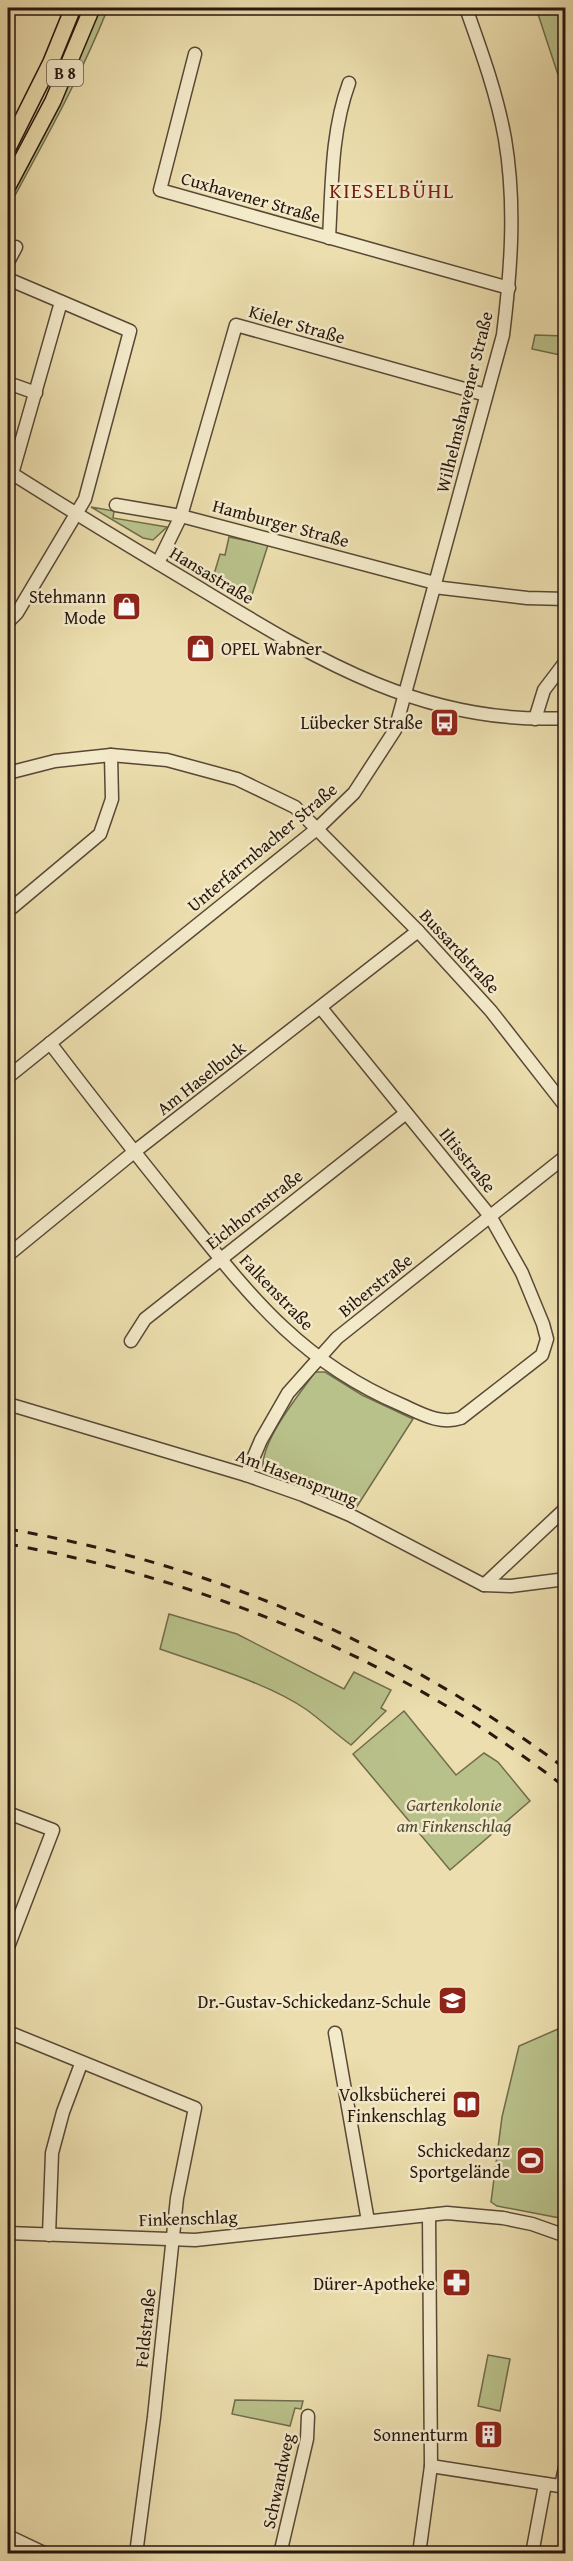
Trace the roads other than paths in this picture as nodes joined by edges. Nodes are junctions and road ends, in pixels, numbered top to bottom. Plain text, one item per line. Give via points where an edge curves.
1 (74, 8) edge
2 (92, 8) edge
3 (466, 8) edge
4 (195, 54) dead end
5 (349, 83) dead end
6 (8, 148) edge
7 (8, 186) edge
8 (329, 238) junction
9 (16, 247) dead end
10 (8, 262) edge
11 (8, 279) edge
12 (509, 288) junction
13 (61, 302) junction
14 (8, 383) edge
15 (36, 393) junction
16 (486, 395) junction
17 (10, 472) edge
18 (116, 506) dead end
19 (77, 516) junction
20 (181, 516) junction
21 (158, 563) junction
22 (434, 585) junction
23 (566, 599) edge
24 (8, 622) edge
25 (566, 662) edge
26 (405, 697) junction
27 (566, 718) edge
28 (535, 719) junction
29 (111, 755) junction
30 (8, 773) edge
31 (318, 828) junction
32 (8, 911) edge
33 (418, 931) junction
34 (321, 1008) junction
35 (50, 1043) junction
36 (8, 1077) edge
37 (566, 1107) edge
38 (406, 1113) junction
39 (134, 1152) junction
40 (566, 1156) edge
41 (490, 1216) junction
42 (8, 1255) edge
43 (220, 1258) junction
44 (131, 1341) dead end
45 (542, 1354) joint
46 (319, 1358) junction
47 (8, 1404) edge
48 (246, 1475) junction
49 (566, 1508) edge
50 (566, 1579) edge
51 (484, 1585) junction
52 (8, 1813) edge
53 (8, 1947) edge
54 (8, 2032) edge
55 (335, 2033) dead end
56 (81, 2064) junction
57 (429, 2215) junction
58 (368, 2221) junction
59 (8, 2234) edge
60 (49, 2235) junction
61 (566, 2236) edge
62 (173, 2240) junction
63 (308, 2416) dead end
64 (566, 2463) edge
65 (431, 2466) junction
66 (545, 2484) junction
67 (563, 2487) edge
68 (8, 2536) edge
69 (46, 2553) edge
70 (136, 2553) edge
71 (280, 2553) edge
72 (419, 2553) edge
73 (532, 2553) edge

1 - 6 main road, B 8
2 - 7 main road, B 8 via 53,101
3 - 12 street, Wilhelmshavener Straße via 505,139 513,218
4 - 8 street, Cuxhavener Straße via 160,190
5 - 8 street, Cuxhavener Straße via 335,144
8 - 12 street, Cuxhavener Straße
9 - 10 street
11 - 13 street
12 - 16 street, Wilhelmshavener Straße via 503,335
13 - 15 street
13 - 19 street via 130,331 85,499
14 - 15 street
15 - 17 street
16 - 20 street, Kieler Straße via 236,325
16 - 22 street, Wilhelmshavener Straße
17 - 19 street, Hansastraße
18 - 20 street, Hamburger Straße
19 - 21 street, Hansastraße
19 - 24 street
20 - 21 street, Kieler Straße
20 - 22 street, Hamburger Straße
21 - 26 street, Hansastraße via 322,660
22 - 23 street, Hamburger Straße via 527,598
22 - 26 street, Wilhelmshavener Straße
25 - 28 street via 544,690
26 - 28 street via 460,712
26 - 31 street, Unterfarrnbacher Straße via 395,729 367,778
27 - 28 street
29 - 30 street, Bussardstraße via 55,761
29 - 31 street, Bussardstraße via 167,760 237,778 296,807
29 - 32 street via 112,799 100,834
31 - 33 street, Bussardstraße
31 - 35 street, Unterfarrnbacher Straße
33 - 34 street, Am Haselbuck
33 - 37 street, Bussardstraße via 491,1011
34 - 38 street, Iltisstraße
34 - 39 street, Am Haselbuck
35 - 36 street, Unterfarrnbacher Straße
35 - 39 street, Falkenstraße
38 - 41 street, Iltisstraße
38 - 43 street, Eichhornstraße
39 - 42 street, Am Haselbuck
39 - 43 street, Falkenstraße
40 - 41 street, Biberstraße
41 - 45 street, Iltisstraße via 522,1272 543,1324 547,1339
41 - 46 street, Biberstraße via 337,1338
43 - 44 street, Eichhornstraße via 146,1319
43 - 46 street, Falkenstraße via 273,1319
45 - 46 street, Falkenstraße via 462,1418 447,1422 380,1396
46 - 48 street, Biberstraße via 288,1393
47 - 48 street, Am Hasensprung
48 - 51 street, Am Hasensprung via 350,1515
49 - 51 street
50 - 51 street, Am Hasensprung
52 - 53 street via 53,1830
54 - 56 street
55 - 58 street
56 - 60 street via 52,2153
56 - 62 street, Feldstraße via 195,2108
57 - 58 street, Finkenschlag
57 - 61 street, Finkenschlag via 484,2214
57 - 65 street
58 - 62 street, Finkenschlag
59 - 60 street, Finkenschlag
60 - 62 street, Finkenschlag
62 - 70 street, Feldstraße
63 - 71 street, Schwandweg via 307,2439
64 - 67 street
65 - 66 street
65 - 72 street
66 - 67 street
66 - 73 street
68 - 69 street

